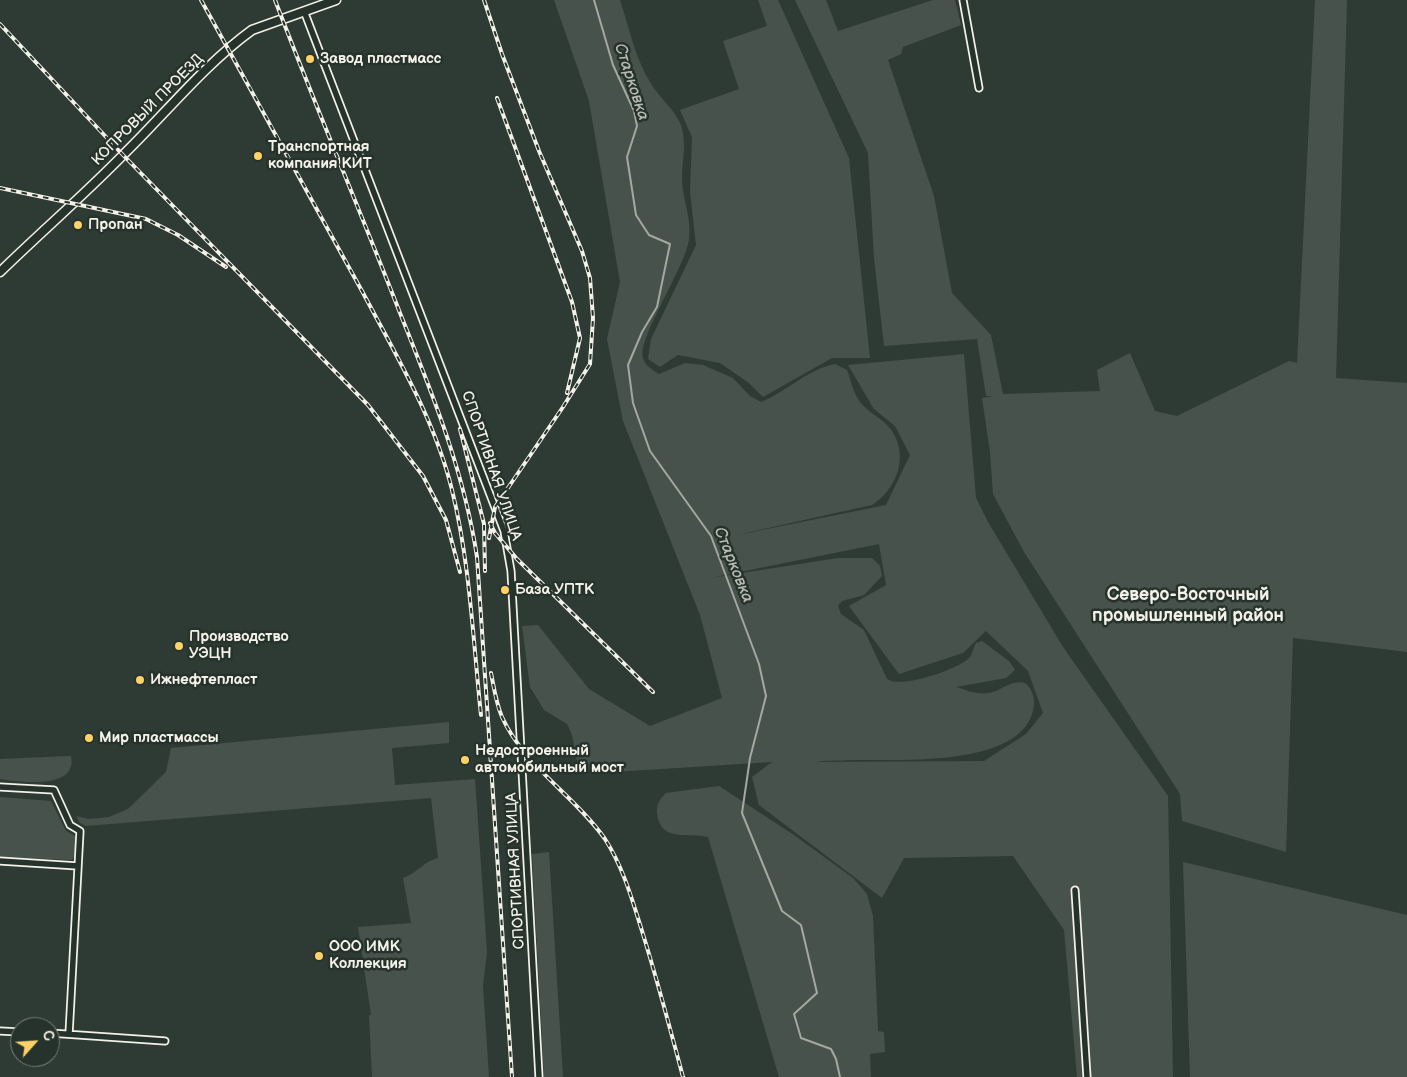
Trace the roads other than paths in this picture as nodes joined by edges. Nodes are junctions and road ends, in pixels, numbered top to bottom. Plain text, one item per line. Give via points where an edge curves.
1 (336, 0) edge
2 (963, 0) edge
3 (304, 11) junction
4 (979, 88) dead end
5 (0, 272) edge
6 (0, 787) edge
7 (0, 861) edge
8 (78, 866) junction
9 (1075, 890) dead end
10 (60, 1034) edge
11 (69, 1034) junction
12 (165, 1041) dead end
13 (540, 1077) edge
14 (1087, 1077) edge

1 - 3 main road, КОПРОВЫЙ ПРОЕЗД
2 - 4 street
3 - 5 main road, КОПРОВЫЙ ПРОЕЗД via 252,30 243,37
3 - 13 street, СПОРТИВНАЯ УЛИЦА via 504,531 510,571
6 - 8 street via 54,790 70,825 80,831
7 - 8 street
8 - 11 street
9 - 14 street
10 - 11 street
11 - 12 street

